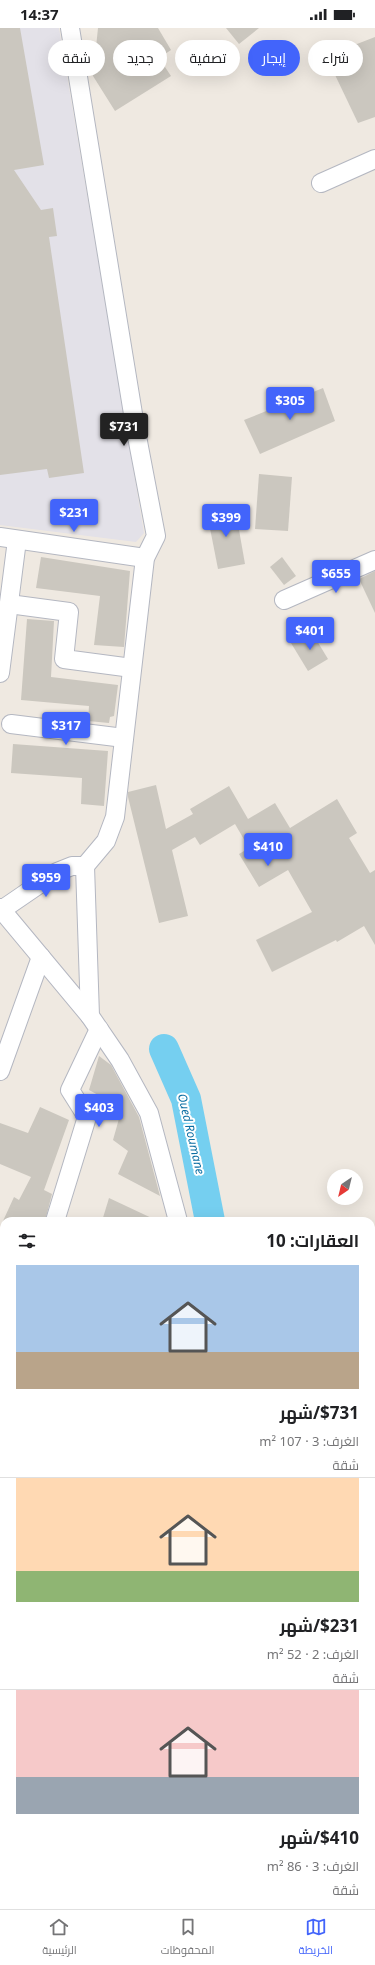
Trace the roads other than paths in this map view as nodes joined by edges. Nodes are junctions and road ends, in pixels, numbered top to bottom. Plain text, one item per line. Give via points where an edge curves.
1 (70, 28) edge
2 (375, 159) edge
3 (321, 183) dead end
4 (9, 539) edge
5 (145, 558) junction
6 (375, 560) edge
7 (284, 600) dead end
8 (9, 604) junction
9 (132, 668) junction
10 (0, 673) edge
11 (11, 724) dead end
12 (124, 738) junction
13 (85, 866) junction
14 (0, 910) edge
15 (41, 958) junction
16 (95, 1022) junction
17 (0, 1072) edge
18 (56, 1217) edge
19 (177, 1217) edge

1 - 5 street via 131,402 156,536
2 - 3 street
4 - 5 street
4 - 8 street
5 - 9 street
6 - 7 street
8 - 9 street via 69,612 64,659
8 - 10 street
9 - 12 street
11 - 12 street
12 - 13 street via 115,817 106,842
13 - 14 street via 72,866 57,872
13 - 16 street
14 - 15 street
15 - 16 street
15 - 17 street
16 - 18 street via 70,1090 87,1117
16 - 19 street via 150,1113

